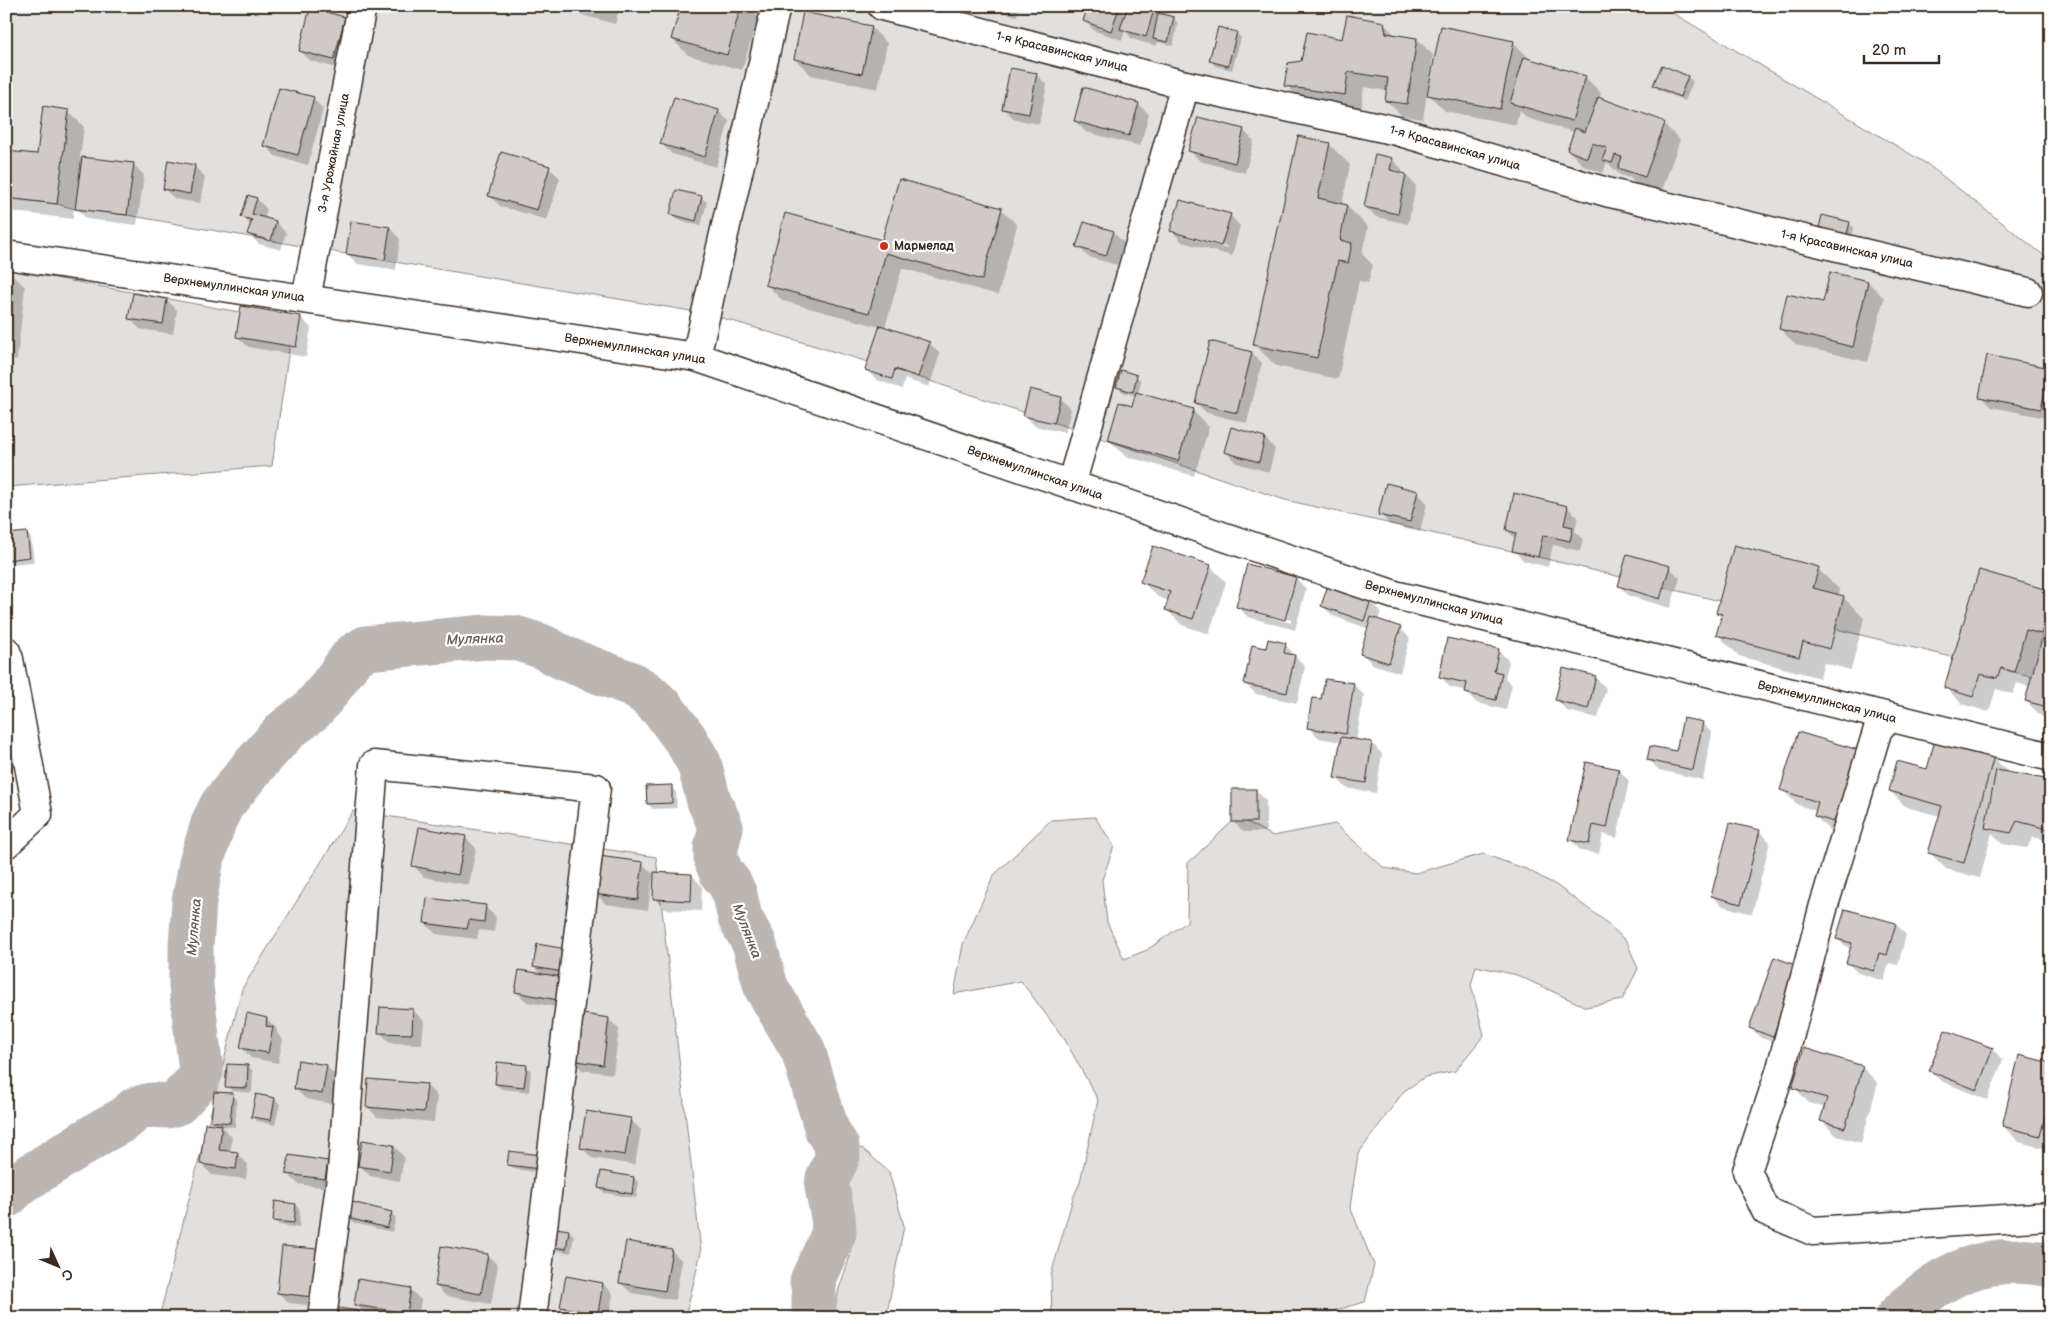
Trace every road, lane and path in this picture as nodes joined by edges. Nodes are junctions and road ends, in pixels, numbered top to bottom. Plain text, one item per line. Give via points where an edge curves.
1 (362, 6) edge
2 (776, 6) edge
3 (882, 6) edge
4 (1186, 85) junction
5 (6, 255) edge
6 (2028, 292) dead end
7 (306, 299) junction
8 (696, 357) junction
9 (1071, 485) junction
10 (6, 651) edge
11 (1889, 717) junction
12 (2051, 757) edge
13 (6, 844) edge
14 (2051, 1216) edge
15 (322, 1318) edge
16 (532, 1318) edge

1 - 7 street, 3-я Урожайная улица
2 - 8 street
3 - 4 street, 1-я Красавинская улица
4 - 6 street, 1-я Красавинская улица via 1397,131 1610,192
4 - 9 street
5 - 7 street, Верхнемуллинская улица
7 - 8 street, Верхнемуллинская улица
8 - 9 street, Верхнемуллинская улица
9 - 11 street, Верхнемуллинская улица via 1394,595
10 - 13 street via 38,814
11 - 12 street, Верхнемуллинская улица
11 - 14 street via 1875,739 1824,905 1780,1072 1747,1171 1766,1211 1813,1230
15 - 16 street via 342,1170 374,765 596,788

